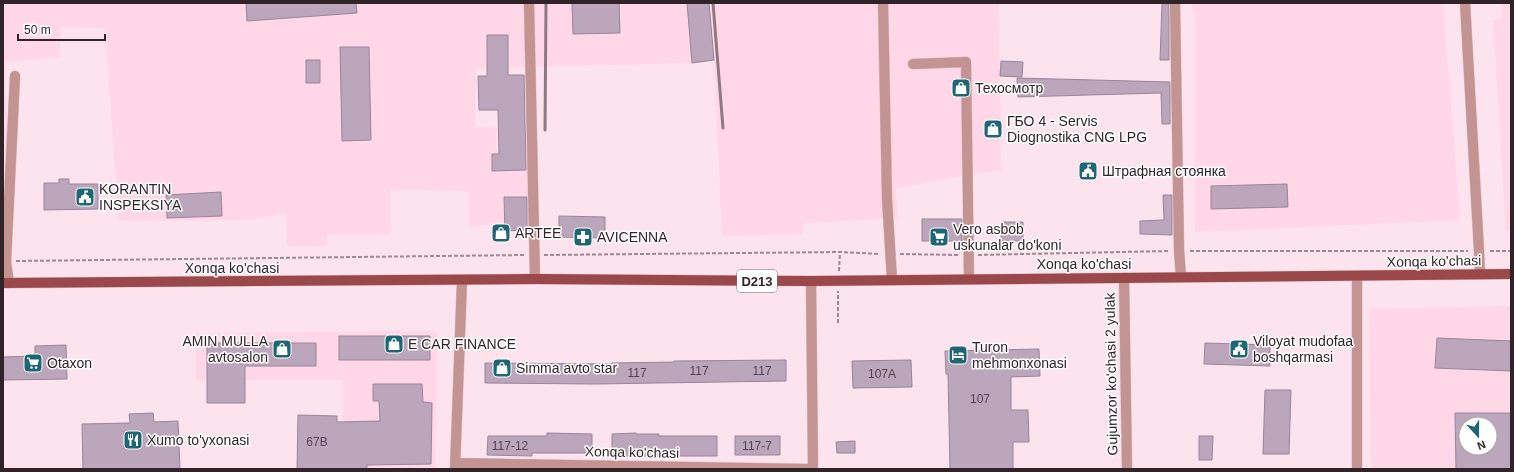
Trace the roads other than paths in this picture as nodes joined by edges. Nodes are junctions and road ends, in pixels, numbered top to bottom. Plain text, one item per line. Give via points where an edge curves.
1 (529, 3) edge
2 (883, 3) edge
3 (1175, 3) edge
4 (1465, 3) edge
5 (913, 64) dead end
6 (16, 76) dead end
7 (1480, 274) junction
8 (1511, 274) edge
9 (1357, 276) junction
10 (1181, 277) junction
11 (1124, 278) junction
12 (535, 279) junction
13 (969, 279) junction
14 (462, 280) junction
15 (892, 280) junction
16 (811, 281) junction
17 (6, 283) edge
18 (455, 466) edge
19 (809, 469) edge
20 (813, 469) edge
21 (1127, 469) edge
22 (1357, 469) edge

1 - 12 street
2 - 15 street via 887,198
3 - 10 street
4 - 7 street
5 - 13 street via 966,62
6 - 17 street
7 - 8 main road, Xonqa ko'chasi / D213
7 - 9 main road, Xonqa ko'chasi / D213
9 - 10 main road, Xonqa ko'chasi / D213
9 - 22 street
10 - 11 main road, Xonqa ko'chasi / D213
11 - 13 main road, Xonqa ko'chasi / D213
11 - 21 street, Gujumzor ko'chasi 2 yulak
12 - 14 main road, Xonqa ko'chasi / D213
12 - 16 main road, Xonqa ko'chasi / D213
13 - 15 main road, Xonqa ko'chasi / D213
14 - 17 main road, Xonqa ko'chasi / D213
14 - 18 street, Xonqa ko'chasi
15 - 16 main road, Xonqa ko'chasi / D213
16 - 20 street
18 - 19 street, Xonqa ko'chasi

